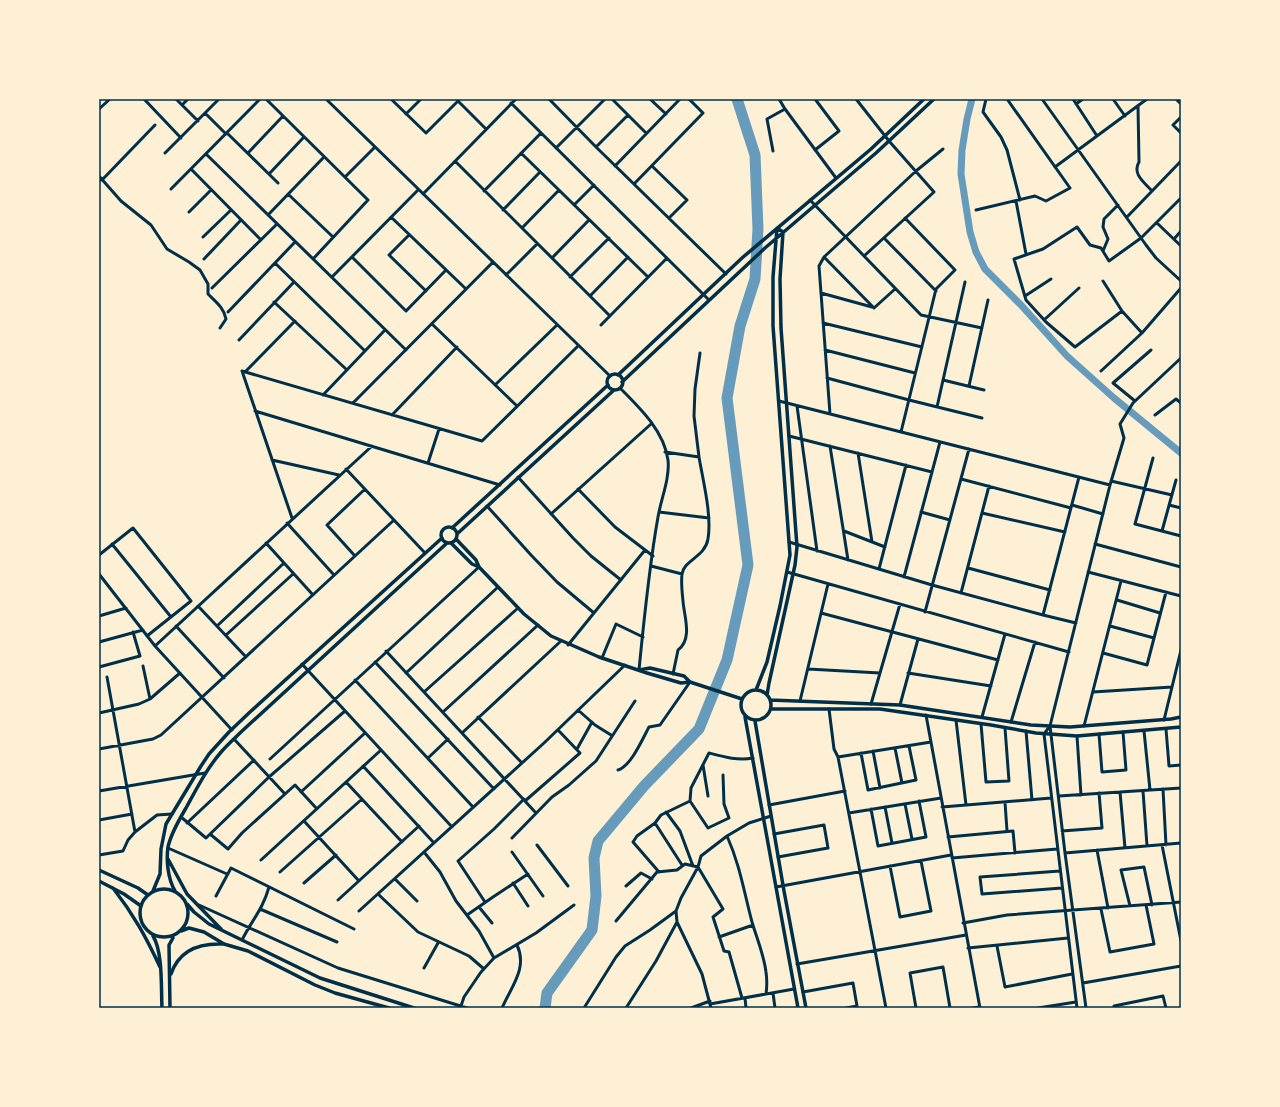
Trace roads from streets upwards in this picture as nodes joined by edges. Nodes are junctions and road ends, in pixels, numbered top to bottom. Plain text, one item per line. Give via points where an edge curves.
1 (110, 99) edge
2 (144, 99) edge
3 (176, 99) edge
4 (188, 99) edge
5 (219, 99) edge
6 (260, 99) edge
7 (266, 99) edge
8 (326, 99) edge
9 (391, 99) edge
10 (421, 99) edge
11 (516, 99) edge
12 (549, 99) edge
13 (605, 99) edge
14 (612, 99) edge
15 (650, 99) edge
16 (680, 99) edge
17 (689, 99) edge
18 (779, 99) edge
19 (815, 99) edge
20 (924, 99) edge
21 (934, 99) edge
22 (986, 99) edge
23 (1007, 99) edge
24 (1042, 99) edge
25 (1073, 99) edge
26 (1083, 99) edge
27 (1113, 99) edge
28 (1148, 99) edge
29 (1176, 99) edge
30 (457, 100) edge
31 (859, 100) edge
32 (511, 103) junction
33 (1076, 104) junction
34 (1181, 104) edge
35 (182, 105) junction
36 (1138, 106) junction
37 (99, 109) edge
38 (784, 109) junction
39 (205, 113) junction
40 (406, 114) junction
41 (666, 114) junction
42 (628, 115) junction
43 (283, 116) junction
44 (1125, 116) junction
45 (1181, 116) edge
46 (198, 121) junction
47 (155, 125) dead end
48 (577, 127) junction
49 (486, 129) junction
50 (227, 133) junction
51 (541, 133) junction
52 (646, 133) junction
53 (1181, 133) edge
54 (886, 136) junction
55 (1097, 136) junction
56 (304, 137) junction
57 (181, 138) junction
58 (889, 141) junction
59 (375, 147) junction
60 (596, 147) junction
61 (556, 148) junction
62 (942, 149) dead end
63 (1079, 149) junction
64 (815, 150) junction
65 (773, 151) dead end
66 (248, 153) junction
67 (521, 153) junction
68 (166, 154) dead end
69 (206, 154) junction
70 (324, 157) junction
71 (455, 161) junction
72 (1181, 161) edge
73 (615, 166) junction
74 (652, 166) junction
75 (1055, 167) junction
76 (191, 170) junction
77 (916, 170) junction
78 (540, 172) junction
79 (269, 174) junction
80 (99, 176) edge
81 (345, 177) junction
82 (836, 178) junction
83 (100, 180) edge
84 (278, 183) dead end
85 (634, 184) junction
86 (594, 185) junction
87 (171, 188) dead end
88 (211, 190) junction
89 (418, 190) junction
90 (559, 190) junction
91 (484, 191) junction
92 (1152, 191) junction
93 (288, 194) junction
94 (423, 194) junction
95 (1181, 198) edge
96 (810, 200) junction
97 (1018, 201) junction
98 (574, 205) junction
99 (1118, 205) junction
100 (815, 206) junction
101 (231, 210) junction
102 (503, 210) junction
103 (976, 210) dead end
104 (189, 212) dead end
105 (268, 215) junction
106 (391, 217) junction
107 (1127, 217) junction
108 (669, 218) junction
109 (905, 218) junction
110 (241, 220) junction
111 (589, 220) junction
112 (1157, 223) junction
113 (277, 224) junction
114 (522, 228) junction
115 (777, 228) junction
116 (1181, 231) edge
117 (783, 232) junction
118 (410, 235) junction
119 (203, 237) dead end
120 (333, 237) junction
121 (609, 238) junction
122 (846, 238) junction
123 (884, 238) junction
124 (1141, 238) junction
125 (775, 239) junction
126 (1174, 239) junction
127 (261, 240) junction
128 (295, 242) junction
129 (537, 244) junction
130 (1181, 246) edge
131 (1103, 252) junction
132 (1026, 254) junction
133 (864, 256) junction
134 (352, 257) junction
135 (628, 257) junction
136 (824, 257) junction
137 (552, 258) junction
138 (667, 258) junction
139 (204, 259) dead end
140 (313, 259) junction
141 (493, 262) junction
142 (275, 263) junction
143 (446, 270) junction
144 (726, 274) junction
145 (506, 275) junction
146 (570, 277) junction
147 (648, 277) junction
148 (332, 278) junction
149 (1051, 280) dead end
150 (1102, 281) dead end
151 (1181, 281) edge
152 (294, 282) junction
153 (964, 282) dead end
154 (212, 288) dead end
155 (1079, 288) dead end
156 (1181, 288) edge
157 (466, 289) junction
158 (896, 289) junction
159 (426, 291) junction
160 (936, 291) junction
161 (821, 293) junction
162 (704, 294) junction
163 (590, 296) junction
164 (1025, 296) junction
165 (709, 300) junction
166 (988, 300) dead end
167 (274, 302) junction
168 (874, 308) junction
169 (1122, 311) junction
170 (228, 312) dead end
171 (610, 316) junction
172 (930, 317) junction
173 (1044, 320) junction
174 (295, 321) junction
175 (956, 322) junction
176 (823, 323) junction
177 (432, 324) junction
178 (557, 325) junction
179 (601, 325) dead end
180 (220, 328) dead end
181 (982, 328) junction
182 (385, 330) junction
183 (1142, 333) junction
184 (239, 340) dead end
185 (578, 346) junction
186 (457, 347) junction
187 (922, 347) junction
188 (406, 350) junction
189 (825, 350) junction
190 (1151, 350) dead end
191 (365, 351) junction
192 (700, 353) dead end
193 (1181, 358) edge
194 (346, 370) junction
195 (1101, 370) dead end
196 (245, 372) junction
197 (915, 373) junction
198 (618, 375) junction
199 (610, 376) junction
200 (827, 378) junction
201 (943, 380) junction
202 (622, 382) junction
203 (608, 385) junction
204 (496, 386) junction
205 (969, 386) junction
206 (620, 388) junction
207 (614, 390) junction
208 (984, 390) dead end
209 (323, 395) junction
210 (909, 400) junction
211 (778, 401) junction
212 (1181, 401) edge
213 (1134, 402) junction
214 (353, 403) junction
215 (787, 403) junction
216 (517, 406) junction
217 (797, 406) junction
218 (937, 407) junction
219 (256, 411) junction
220 (830, 414) junction
221 (392, 415) junction
222 (1155, 415) dead end
223 (982, 418) dead end
224 (651, 424) junction
225 (439, 429) junction
226 (901, 432) junction
227 (789, 436) junction
228 (801, 439) junction
229 (940, 442) junction
230 (372, 446) junction
231 (830, 446) junction
232 (969, 449) junction
233 (665, 452) junction
234 (858, 453) junction
235 (700, 457) junction
236 (1153, 458) dead end
237 (272, 460) junction
238 (428, 463) junction
239 (906, 465) junction
240 (346, 469) junction
241 (932, 472) junction
242 (339, 475) junction
243 (518, 477) junction
244 (1079, 477) junction
245 (961, 479) junction
246 (1176, 480) dead end
247 (1111, 483) junction
248 (500, 485) junction
249 (989, 486) junction
250 (365, 489) junction
251 (578, 489) junction
252 (1144, 490) junction
253 (1172, 496) junction
254 (1169, 505) junction
255 (487, 506) junction
256 (1071, 506) junction
257 (1181, 508) edge
258 (659, 512) junction
259 (922, 512) junction
260 (982, 513) junction
261 (551, 514) junction
262 (1103, 514) junction
263 (292, 518) junction
264 (709, 518) junction
265 (394, 520) junction
266 (950, 520) junction
267 (287, 523) junction
268 (452, 528) junction
269 (844, 531) junction
270 (1162, 531) junction
271 (1065, 532) junction
272 (457, 534) junction
273 (1181, 536) edge
274 (442, 538) junction
275 (456, 539) junction
276 (449, 542) junction
277 (789, 542) junction
278 (872, 542) junction
279 (266, 543) junction
280 (112, 544) junction
281 (1095, 544) junction
282 (797, 545) junction
283 (885, 546) junction
284 (645, 550) junction
285 (817, 551) junction
286 (425, 553) junction
287 (99, 555) edge
288 (356, 556) junction
289 (652, 556) junction
290 (848, 560) junction
291 (284, 563) junction
292 (651, 566) junction
293 (479, 567) junction
294 (1181, 567) edge
295 (968, 568) junction
296 (879, 569) junction
297 (786, 572) junction
298 (1088, 572) junction
299 (99, 574) edge
300 (293, 574) junction
301 (682, 574) junction
302 (793, 574) junction
303 (334, 575) junction
304 (904, 577) junction
305 (621, 580) junction
306 (1121, 581) junction
307 (828, 584) junction
308 (932, 585) junction
309 (498, 587) junction
310 (1050, 590) junction
311 (1166, 592) junction
312 (961, 593) junction
313 (313, 595) junction
314 (1181, 596) edge
315 (1116, 600) junction
316 (900, 604) junction
317 (198, 606) junction
318 (126, 608) junction
319 (518, 608) junction
320 (925, 612) junction
321 (594, 613) junction
322 (821, 613) junction
323 (1160, 613) junction
324 (1043, 615) junction
325 (99, 616) edge
326 (171, 618) junction
327 (1076, 623) junction
328 (538, 625) junction
329 (176, 626) junction
330 (217, 626) junction
331 (1110, 626) junction
332 (143, 630) junction
333 (133, 632) junction
334 (892, 632) junction
335 (1005, 634) junction
336 (226, 635) junction
337 (147, 636) junction
338 (642, 637) junction
339 (1154, 638) junction
340 (918, 639) junction
341 (561, 641) junction
342 (99, 642) edge
343 (1035, 642) junction
344 (568, 644) junction
345 (155, 646) junction
346 (1181, 650) edge
347 (386, 651) junction
348 (1069, 652) junction
349 (1103, 653) junction
350 (246, 657) junction
351 (602, 658) junction
352 (998, 660) junction
353 (375, 662) junction
354 (302, 664) junction
355 (625, 665) junction
356 (143, 666) dead end
357 (99, 667) edge
358 (808, 669) junction
359 (639, 670) junction
360 (308, 671) junction
361 (880, 672) junction
362 (180, 673) junction
363 (406, 673) junction
364 (908, 673) junction
365 (673, 674) junction
366 (107, 676) dead end
367 (224, 678) junction
368 (355, 680) junction
369 (690, 682) junction
370 (991, 686) junction
371 (1172, 687) junction
372 (756, 690) junction
373 (424, 692) junction
374 (1093, 692) junction
375 (767, 695) junction
376 (202, 698) junction
377 (150, 699) junction
378 (742, 699) junction
379 (334, 700) junction
380 (770, 700) junction
381 (635, 701) dead end
382 (800, 701) junction
383 (871, 704) junction
384 (900, 704) junction
385 (771, 709) junction
386 (829, 709) junction
387 (114, 710) junction
388 (578, 710) junction
389 (345, 711) junction
390 (443, 712) junction
391 (99, 713) edge
392 (926, 716) junction
393 (478, 717) junction
394 (745, 717) junction
395 (982, 717) junction
396 (1181, 717) edge
397 (956, 720) junction
398 (1164, 720) junction
399 (755, 721) junction
400 (592, 722) junction
401 (1012, 722) junction
402 (981, 724) junction
403 (1050, 726) junction
404 (1084, 726) junction
405 (1181, 727) edge
406 (1005, 728) junction
407 (1166, 729) junction
408 (232, 730) junction
409 (558, 730) junction
410 (1144, 731) junction
411 (365, 732) junction
412 (1026, 732) junction
413 (1123, 732) junction
414 (462, 733) junction
415 (1044, 734) junction
416 (1052, 734) junction
417 (1099, 734) junction
418 (612, 735) junction
419 (1077, 736) junction
420 (234, 739) junction
421 (448, 739) junction
422 (931, 742) junction
423 (120, 745) junction
424 (909, 746) junction
425 (895, 748) junction
426 (99, 749) edge
427 (577, 749) junction
428 (381, 750) junction
429 (873, 751) junction
430 (861, 753) junction
431 (838, 757) junction
432 (428, 758) junction
433 (752, 758) junction
434 (270, 759) dead end
435 (254, 760) junction
436 (522, 763) junction
437 (703, 764) junction
438 (1181, 765) edge
439 (363, 766) junction
440 (618, 770) dead end
441 (197, 773) junction
442 (205, 773) junction
443 (723, 775) dead end
444 (270, 777) junction
445 (505, 779) junction
446 (346, 782) junction
447 (902, 783) junction
448 (128, 786) junction
449 (880, 788) junction
450 (1181, 788) edge
451 (494, 789) junction
452 (1163, 789) junction
453 (1143, 790) junction
454 (1150, 790) junction
455 (99, 791) edge
456 (845, 791) junction
457 (301, 792) junction
458 (1120, 792) junction
459 (1099, 793) junction
460 (285, 794) junction
461 (1081, 795) junction
462 (708, 796) dead end
463 (1059, 796) junction
464 (941, 798) junction
465 (1051, 798) junction
466 (362, 799) junction
467 (525, 800) junction
468 (690, 800) junction
469 (1032, 800) junction
470 (919, 801) junction
471 (1005, 802) junction
472 (905, 804) junction
473 (769, 805) junction
474 (966, 805) junction
475 (473, 807) junction
476 (885, 807) junction
477 (942, 807) junction
478 (317, 809) junction
479 (871, 809) junction
480 (536, 812) junction
481 (666, 812) junction
482 (849, 813) junction
483 (132, 814) junction
484 (172, 814) junction
485 (771, 816) junction
486 (181, 817) junction
487 (763, 818) junction
488 (99, 820) edge
489 (304, 821) junction
490 (187, 823) junction
491 (655, 823) junction
492 (419, 826) junction
493 (452, 827) junction
494 (1007, 831) junction
495 (1062, 831) junction
496 (135, 832) junction
497 (210, 834) junction
498 (774, 834) junction
499 (727, 836) junction
500 (948, 837) junction
501 (319, 838) junction
502 (512, 838) dead end
503 (912, 839) junction
504 (402, 842) junction
505 (434, 843) junction
506 (892, 843) junction
507 (1181, 843) edge
508 (537, 845) dead end
509 (1162, 845) junction
510 (1166, 845) junction
511 (1148, 846) junction
512 (168, 848) junction
513 (1125, 848) junction
514 (1057, 849) junction
515 (1097, 850) junction
516 (424, 852) junction
517 (512, 852) dead end
518 (1015, 853) junction
519 (1065, 853) junction
520 (99, 855) edge
521 (336, 855) junction
522 (778, 857) junction
523 (952, 857) junction
524 (167, 858) junction
525 (261, 860) dead end
526 (921, 861) junction
527 (682, 865) junction
528 (693, 866) junction
529 (890, 866) junction
530 (698, 867) junction
531 (99, 870) edge
532 (1060, 871) junction
533 (280, 872) dead end
534 (659, 872) junction
535 (860, 872) junction
536 (227, 874) junction
537 (528, 874) junction
538 (395, 878) junction
539 (652, 879) junction
540 (99, 880) edge
541 (359, 881) junction
542 (304, 883) dead end
543 (513, 883) junction
544 (568, 886) dead end
545 (626, 886) dead end
546 (783, 886) junction
547 (269, 887) junction
548 (776, 887) junction
549 (113, 888) junction
550 (1062, 888) junction
551 (153, 891) junction
552 (175, 891) junction
553 (378, 894) junction
554 (148, 895) junction
555 (216, 896) dead end
556 (543, 896) dead end
557 (338, 900) dead end
558 (417, 901) dead end
559 (486, 902) junction
560 (1174, 902) junction
561 (1181, 902) edge
562 (187, 904) junction
563 (196, 904) junction
564 (1152, 904) junction
565 (574, 905) dead end
566 (1146, 905) junction
567 (141, 906) junction
568 (528, 906) dead end
569 (1130, 906) junction
570 (479, 907) junction
571 (1108, 908) junction
572 (260, 909) junction
573 (1102, 909) junction
574 (359, 911) dead end
575 (676, 911) junction
576 (1064, 911) junction
577 (1073, 911) junction
578 (467, 915) junction
579 (616, 921) dead end
580 (677, 922) junction
581 (492, 923) dead end
582 (963, 923) junction
583 (753, 925) junction
584 (248, 928) junction
585 (354, 929) dead end
586 (181, 931) junction
587 (224, 932) junction
588 (152, 935) junction
589 (966, 935) junction
590 (172, 936) junction
591 (719, 937) junction
592 (1068, 938) junction
593 (242, 940) junction
594 (1181, 941) edge
595 (337, 942) dead end
596 (438, 942) junction
597 (224, 944) junction
598 (517, 944) junction
599 (997, 946) junction
600 (968, 948) junction
601 (875, 951) junction
602 (494, 958) junction
603 (797, 964) junction
604 (1181, 966) edge
605 (160, 967) junction
606 (424, 968) dead end
607 (484, 969) junction
608 (1072, 974) junction
609 (169, 977) junction
610 (1083, 983) junction
611 (794, 989) junction
612 (773, 992) junction
613 (803, 992) junction
614 (766, 994) junction
615 (744, 998) junction
616 (1076, 1002) junction
617 (710, 1004) edge
618 (461, 1007) edge
619 (162, 1008) edge
620 (170, 1008) edge
621 (390, 1008) edge
622 (414, 1008) edge
623 (467, 1008) edge
624 (502, 1008) edge
625 (584, 1008) edge
626 (626, 1008) edge
627 (691, 1008) edge
628 (746, 1008) edge
629 (774, 1008) edge
630 (798, 1008) edge
631 (806, 1008) edge
632 (846, 1008) edge
633 (886, 1008) edge
634 (916, 1008) edge
635 (950, 1008) edge
636 (973, 1008) edge
637 (980, 1008) edge
638 (1038, 1008) edge
639 (1077, 1008) edge
640 (1086, 1008) edge
641 (1114, 1008) edge
642 (1166, 1008) edge

1 - 37 street
2 - 57 street
3 - 35 street
4 - 35 street
5 - 39 street
6 - 50 street
7 - 43 street
8 - 59 street
9 - 40 street
10 - 40 street
11 - 32 street
12 - 48 street
13 - 48 street
14 - 42 street
15 - 41 street
16 - 41 street
17 - 74 street via 703,113
18 - 38 street
19 - 64 street via 839,131
20 - 54 street
21 - 58 street
22 - 97 street via 983,112 1008,150
23 - 75 street
24 - 63 street
25 - 33 street
26 - 33 street
27 - 44 street
28 - 36 street
29 - 34 street
30 - 40 street via 426,134
30 - 49 street
31 - 54 street
32 - 49 street
32 - 51 street
33 - 55 street
35 - 46 street
36 - 44 street
36 - 92 street via 1139,162 1136,167 1137,173
38 - 64 street
38 - 65 street via 767,119
39 - 46 street
39 - 50 street
41 - 52 street
42 - 52 street
42 - 60 street
43 - 56 street
43 - 66 street
44 - 55 street
45 - 53 street via 1173,125
46 - 57 street
47 - 83 street
48 - 60 street
48 - 61 street
49 - 71 street
50 - 66 street
50 - 69 street
51 - 61 street
51 - 67 street
52 - 73 street
54 - 58 street
54 - 82 street
55 - 63 street
56 - 70 street
56 - 79 street
57 - 68 street
58 - 77 street
58 - 100 street
59 - 81 street
59 - 89 street
60 - 73 street
61 - 86 street
62 - 77 street
63 - 75 street
63 - 99 street
64 - 82 street
66 - 79 street
67 - 78 street
67 - 91 street
69 - 76 street
69 - 105 street
70 - 81 street
70 - 93 street
71 - 91 street
71 - 94 street
72 - 92 street
73 - 85 street
74 - 85 street
74 - 108 street via 687,200
75 - 97 street via 1070,188 1046,201 1035,196
76 - 87 street
76 - 88 street
77 - 109 street via 934,192
77 - 122 street
78 - 90 street
78 - 102 street
79 - 84 street
80 - 83 street
81 - 120 street via 368,200
82 - 96 street
83 - 180 street via 151,225 167,249 200,270 208,284 208,294 225,314 226,320
85 - 108 street
86 - 98 street
86 - 138 street
88 - 101 street
88 - 104 street
89 - 94 street
89 - 106 street
90 - 98 street
90 - 114 street
91 - 102 street
92 - 107 street
93 - 105 street
93 - 120 street
94 - 141 street
95 - 112 street
96 - 100 street
96 - 115 street
97 - 103 street
97 - 132 street
98 - 111 street
99 - 107 street
99 - 131 street via 1104,219 1103,227 1108,239
100 - 117 street
100 - 122 street
101 - 110 street
101 - 119 street
102 - 114 street
105 - 113 street
106 - 118 street
106 - 134 street
107 - 124 street
108 - 144 street
109 - 123 street
109 - 160 street via 954,270
110 - 127 street
110 - 139 street
111 - 121 street
111 - 137 street
112 - 124 street
112 - 126 street
113 - 127 street
113 - 128 street
114 - 129 street
115 - 117 street
115 - 125 street
115 - 144 street
116 - 126 street
117 - 125 street
117 - 215 street via 780,279
118 - 143 street
118 - 159 street via 389,255
120 - 140 street
121 - 135 street
121 - 146 street
122 - 133 street
122 - 136 street
123 - 133 street
123 - 160 street
124 - 131 street via 1109,261
124 - 151 street via 1156,258
125 - 165 street
125 - 211 street via 773,326
126 - 130 street
127 - 154 street
128 - 140 street
128 - 142 street
129 - 137 street
129 - 145 street
131 - 132 street via 1101,248 1090,245 1077,227 1043,249
132 - 164 street via 1014,258
133 - 158 street
134 - 148 street
134 - 159 street via 406,311
135 - 147 street
135 - 163 street
136 - 161 street via 819,266
136 - 168 street
137 - 146 street
138 - 147 street
138 - 162 street
140 - 148 street
141 - 145 street
141 - 157 street
142 - 152 street
142 - 170 street
143 - 157 street
143 - 159 street
144 - 162 street
145 - 178 street
146 - 163 street
147 - 171 street
148 - 182 street
149 - 164 street
150 - 169 street
152 - 167 street
152 - 191 street
153 - 175 street
155 - 173 street
156 - 183 street
157 - 177 street
158 - 168 street
158 - 172 street via 921,316
160 - 172 street
161 - 168 street
161 - 176 street
162 - 165 street
162 - 198 street
163 - 171 street
164 - 173 street
165 - 202 street
166 - 181 street
167 - 174 street
167 - 184 street
169 - 173 street via 1075,347
169 - 183 street
171 - 179 street
172 - 175 street
172 - 187 street
174 - 194 street
174 - 196 street
175 - 181 street
175 - 201 street
176 - 187 street
176 - 189 street
177 - 186 street
177 - 188 street
178 - 185 street
178 - 204 street
181 - 205 street
182 - 188 street
182 - 191 street
183 - 195 street
185 - 199 street
185 - 216 street
186 - 204 street
186 - 221 street
187 - 197 street
188 - 214 street
189 - 197 street
189 - 200 street
190 - 213 street via 1113,383
191 - 194 street
192 - 235 street via 694,416
193 - 213 street
194 - 209 street
196 - 209 street
196 - 219 street via 242,371
197 - 210 street
198 - 199 street
198 - 202 street
199 - 203 street
200 - 210 street
200 - 220 street
201 - 205 street
201 - 218 street
202 - 206 street
203 - 207 street
203 - 248 street
204 - 216 street
205 - 208 street
206 - 207 street
206 - 224 street via 643,411
207 - 243 street
209 - 214 street
210 - 218 street
210 - 226 street
211 - 215 street
211 - 277 street
212 - 222 street via 1176,399
213 - 247 street via 1120,424 1124,438
214 - 221 street
215 - 217 street
215 - 227 street
216 - 225 street via 482,441
217 - 220 street
217 - 228 street
218 - 223 street
219 - 230 street
219 - 237 street
220 - 226 street
221 - 225 street
224 - 233 street via 662,440
224 - 251 street
225 - 238 street
226 - 229 street
227 - 228 street
227 - 282 street
228 - 231 street
228 - 285 street
229 - 232 street
229 - 241 street
230 - 238 street
230 - 240 street
231 - 234 street
231 - 269 street
232 - 244 street
232 - 245 street
233 - 235 street
233 - 258 street via 668,460 666,483
234 - 239 street
234 - 278 street
235 - 264 street
236 - 252 street
237 - 242 street
237 - 263 street
238 - 248 street
239 - 241 street
239 - 283 street
240 - 242 street
240 - 250 street
241 - 259 street
242 - 263 street
243 - 255 street
243 - 261 street
244 - 247 street
244 - 256 street
245 - 249 street
245 - 266 street
246 - 253 street
247 - 252 street
247 - 262 street
248 - 268 street
249 - 256 street
249 - 260 street
250 - 265 street
250 - 288 street via 326,525
251 - 261 street
251 - 284 street via 615,526
252 - 253 street
252 - 270 street via 1135,524
253 - 254 street
254 - 257 street
254 - 270 street
255 - 272 street
255 - 321 street via 557,582
256 - 262 street
256 - 271 street
258 - 264 street
258 - 289 street
259 - 266 street
259 - 304 street
260 - 271 street
260 - 295 street
261 - 305 street via 591,556
262 - 281 street
263 - 267 street
264 - 301 street via 706,548 684,567
265 - 286 street
265 - 288 street
266 - 308 street
267 - 279 street
267 - 303 street
268 - 272 street
268 - 274 street via 444,529
269 - 278 street
269 - 290 street
270 - 273 street
271 - 310 street
272 - 275 street
274 - 276 street
274 - 286 street
275 - 276 street
275 - 293 street via 476,560
276 - 293 street via 472,564
276 - 360 street
277 - 282 street
277 - 297 street via 790,555
278 - 283 street
279 - 291 street
279 - 317 street
280 - 287 street
280 - 326 street
280 - 326 street via 133,528 191,601
281 - 294 street
281 - 298 street
282 - 285 street
282 - 302 street
283 - 296 street
284 - 289 street
284 - 305 street
285 - 290 street
286 - 354 street
288 - 303 street
289 - 292 street
290 - 296 street
291 - 300 street
291 - 330 street
292 - 301 street
292 - 338 street
293 - 309 street
293 - 347 street
295 - 310 street
295 - 312 street
296 - 304 street
297 - 302 street
297 - 372 street via 767,662
298 - 306 street
298 - 327 street
299 - 318 street
300 - 313 street
300 - 336 street
301 - 365 street via 685,639 678,650
302 - 307 street
302 - 375 street
303 - 313 street
304 - 308 street
305 - 321 street
306 - 311 street
306 - 315 street
307 - 316 street
307 - 322 street
308 - 312 street
308 - 320 street
309 - 319 street
309 - 363 street
310 - 324 street
311 - 314 street
311 - 323 street
312 - 324 street
313 - 350 street
315 - 323 street
315 - 331 street
316 - 320 street
316 - 334 street
317 - 329 street
317 - 330 street
318 - 325 street
318 - 332 street
319 - 328 street
319 - 373 street
320 - 335 street
321 - 344 street
322 - 334 street
322 - 358 street
323 - 339 street
324 - 327 street
326 - 337 street
327 - 348 street
328 - 341 street
328 - 390 street
329 - 345 street
329 - 367 street
330 - 336 street
331 - 339 street
331 - 349 street
332 - 333 street
332 - 337 street
333 - 342 street
333 - 357 street via 140,656
334 - 340 street
334 - 361 street
335 - 343 street
335 - 352 street
336 - 350 street
337 - 345 street
338 - 351 street via 616,624
338 - 359 street
339 - 349 street via 1147,664
340 - 352 street
340 - 364 street
341 - 344 street
341 - 393 street
343 - 348 street
343 - 401 street
344 - 351 street
345 - 362 street
346 - 371 street
347 - 353 street
347 - 363 street
348 - 403 street
349 - 374 street
350 - 367 street
351 - 355 street
352 - 370 street
353 - 368 street
353 - 421 street
354 - 360 street
354 - 408 street
355 - 359 street
355 - 388 street
356 - 377 street
358 - 361 street
358 - 382 street
359 - 365 street via 650,668
359 - 369 street via 681,683
360 - 379 street
360 - 420 street
361 - 383 street
362 - 376 street
362 - 377 street
363 - 373 street
364 - 370 street
364 - 384 street
365 - 369 street via 684,676
366 - 387 street
367 - 376 street
368 - 379 street
368 - 432 street
369 - 378 street
369 - 440 street via 660,725 649,727 635,753 623,768
370 - 395 street
371 - 374 street
371 - 398 street
372 - 375 street
372 - 378 street via 745,694
373 - 390 street
374 - 404 street
375 - 380 street
376 - 408 street
376 - 423 street via 161,735
377 - 387 street
378 - 394 street via 741,711
379 - 389 street
379 - 434 street
380 - 382 street
380 - 385 street
381 - 418 street
382 - 383 street
383 - 384 street
384 - 395 street
385 - 386 street
385 - 399 street via 766,717
386 - 392 street via 880,709
386 - 431 street via 834,749
387 - 391 street
387 - 423 street
388 - 400 street
388 - 409 street
389 - 411 street
389 - 444 street
390 - 414 street
392 - 397 street
392 - 422 street
393 - 414 street
393 - 436 street
394 - 399 street
394 - 433 street
395 - 401 street
396 - 398 street
397 - 402 street
397 - 474 street
398 - 404 street
399 - 473 street
400 - 418 street
400 - 427 street
401 - 403 street
402 - 406 street
402 - 406 street via 986,782 1009,781
403 - 404 street
403 - 415 street
403 - 416 street
405 - 407 street
406 - 412 street
407 - 410 street
407 - 438 street via 1169,766
408 - 441 street via 209,754
409 - 427 street
409 - 436 street
410 - 413 street
410 - 454 street
411 - 428 street
411 - 457 street
412 - 415 street
412 - 469 street
413 - 417 street
413 - 417 street via 1126,770 1102,772
414 - 445 street
415 - 416 street
415 - 465 street
416 - 419 street
416 - 463 street
417 - 419 street
418 - 480 street via 596,761
419 - 461 street
420 - 435 street
420 - 442 street
421 - 432 street
421 - 451 street
422 - 424 street
422 - 464 street
423 - 426 street
423 - 448 street
424 - 425 street
424 - 447 street via 916,780
425 - 429 street
425 - 447 street
427 - 467 street via 580,753
428 - 439 street
428 - 493 street
429 - 430 street
429 - 449 street
430 - 431 street
430 - 449 street via 868,790
431 - 456 street
432 - 475 street
433 - 437 street via 730,758 709,753
433 - 487 street
435 - 444 street
435 - 490 street
436 - 445 street
437 - 462 street
437 - 468 street via 691,788
439 - 446 street
439 - 492 street
441 - 442 street
441 - 448 street
441 - 484 street
442 - 486 street
443 - 468 street via 722,790 729,818 708,828
444 - 460 street
444 - 497 street
445 - 451 street
445 - 467 street
446 - 466 street
446 - 478 street
447 - 449 street
448 - 455 street
448 - 483 street
450 - 452 street
451 - 475 street
452 - 454 street
452 - 510 street
453 - 454 street
453 - 458 street
453 - 511 street
456 - 473 street
456 - 482 street
457 - 460 street via 295,785
457 - 478 street
458 - 459 street
458 - 513 street
459 - 461 street
459 - 495 street via 1102,828
460 - 497 street via 228,849
461 - 463 street
463 - 495 street
464 - 470 street
464 - 477 street
465 - 469 street
465 - 514 street
466 - 501 street
466 - 504 street
467 - 480 street
467 - 559 street via 458,861
468 - 481 street
469 - 471 street
470 - 472 street
470 - 503 street via 926,837
471 - 474 street
471 - 494 street
472 - 476 street
472 - 503 street
473 - 485 street
474 - 477 street
475 - 493 street
476 - 479 street
476 - 506 street
477 - 500 street
478 - 489 street
479 - 482 street
479 - 506 street via 878,846
480 - 502 street
481 - 491 street
481 - 528 street via 680,831
482 - 535 street
483 - 488 street
483 - 496 street
484 - 496 street via 156,815
484 - 551 street via 166,824 160,874
485 - 487 street
485 - 498 street
486 - 490 street
486 - 512 street
487 - 499 street
487 - 548 street
489 - 501 street
489 - 525 street
490 - 497 street via 206,838
491 - 527 street
491 - 534 street via 633,842
492 - 504 street
492 - 505 street
493 - 505 street
494 - 500 street
494 - 518 street via 1013,831
495 - 519 street
496 - 520 street via 123,851
498 - 522 street
498 - 522 street via 824,825 828,848
499 - 530 street via 701,856
499 - 583 street via 735,853
500 - 523 street
501 - 521 street
501 - 533 street
503 - 506 street
504 - 541 street
505 - 516 street
507 - 510 street
508 - 544 street
509 - 510 street
509 - 511 street
509 - 560 street
511 - 513 street
512 - 524 street
512 - 536 street
513 - 515 street
514 - 518 street
514 - 532 street
515 - 519 street
515 - 571 street
516 - 538 street
516 - 578 street
517 - 537 street
518 - 523 street
519 - 577 street
521 - 541 street
521 - 542 street
522 - 546 street
523 - 526 street
523 - 582 street
524 - 552 street
524 - 563 street via 187,894
526 - 529 street
526 - 529 street via 931,910 900,917
527 - 528 street
527 - 534 street via 677,870
528 - 530 street
529 - 535 street
530 - 575 street
530 - 591 street via 723,909 713,917
531 - 554 street via 129,883
532 - 550 street
532 - 550 street via 980,877 982,894
534 - 539 street
535 - 546 street
535 - 601 street
536 - 547 street via 231,868
536 - 555 street
537 - 543 street
537 - 556 street
538 - 553 street
538 - 558 street
539 - 545 street via 641,874
539 - 579 street
540 - 549 street
541 - 557 street
543 - 559 street
543 - 568 street
546 - 548 street
546 - 603 street
547 - 572 street
547 - 585 street
548 - 611 street
549 - 567 street
549 - 605 street via 142,929
550 - 576 street
551 - 552 street
551 - 554 street
552 - 562 street
553 - 574 street
553 - 596 street via 418,932
554 - 567 street
559 - 570 street
560 - 561 street
560 - 564 street
560 - 594 street
562 - 586 street via 189,915
562 - 587 street via 200,918
563 - 584 street
563 - 587 street
564 - 566 street
564 - 569 street via 1144,867 1121,870
565 - 598 street
566 - 569 street
566 - 573 street via 1154,944 1110,952
567 - 588 street via 142,924
569 - 571 street
570 - 578 street
570 - 581 street
571 - 573 street
572 - 584 street
572 - 595 street
573 - 577 street
575 - 580 street
575 - 625 street via 625,946
576 - 577 street
576 - 582 street via 1007,915
576 - 592 street
577 - 610 street
578 - 602 street
580 - 617 street via 702,974
580 - 626 street
582 - 589 street
583 - 591 street
583 - 614 street via 766,967
584 - 593 street
584 - 618 street via 338,968
586 - 590 street
586 - 597 street via 195,929
587 - 593 street
588 - 590 street
588 - 605 street via 157,942
589 - 600 street
589 - 601 street
590 - 609 street
591 - 615 street via 724,951 729,952
592 - 599 street
592 - 608 street
593 - 622 street via 325,980
596 - 606 street
596 - 607 street via 468,956
597 - 609 street via 208,944 192,949 176,961
597 - 621 street via 248,951 335,993
598 - 602 street
598 - 624 street via 521,952 522,965
599 - 600 street
599 - 608 street via 1005,987
600 - 637 street
601 - 603 street
601 - 633 street
602 - 607 street
603 - 613 street
604 - 610 street
605 - 619 street
607 - 618 street via 464,997
608 - 616 street
609 - 620 street
610 - 640 street
611 - 612 street
611 - 630 street
612 - 614 street
612 - 629 street
613 - 631 street
613 - 632 street via 853,983 857,1006
614 - 615 street
615 - 617 street
615 - 628 street
616 - 638 street
616 - 639 street
617 - 627 street
618 - 623 street
634 - 635 street via 910,973 943,967
636 - 637 street
641 - 642 street via 1163,996

